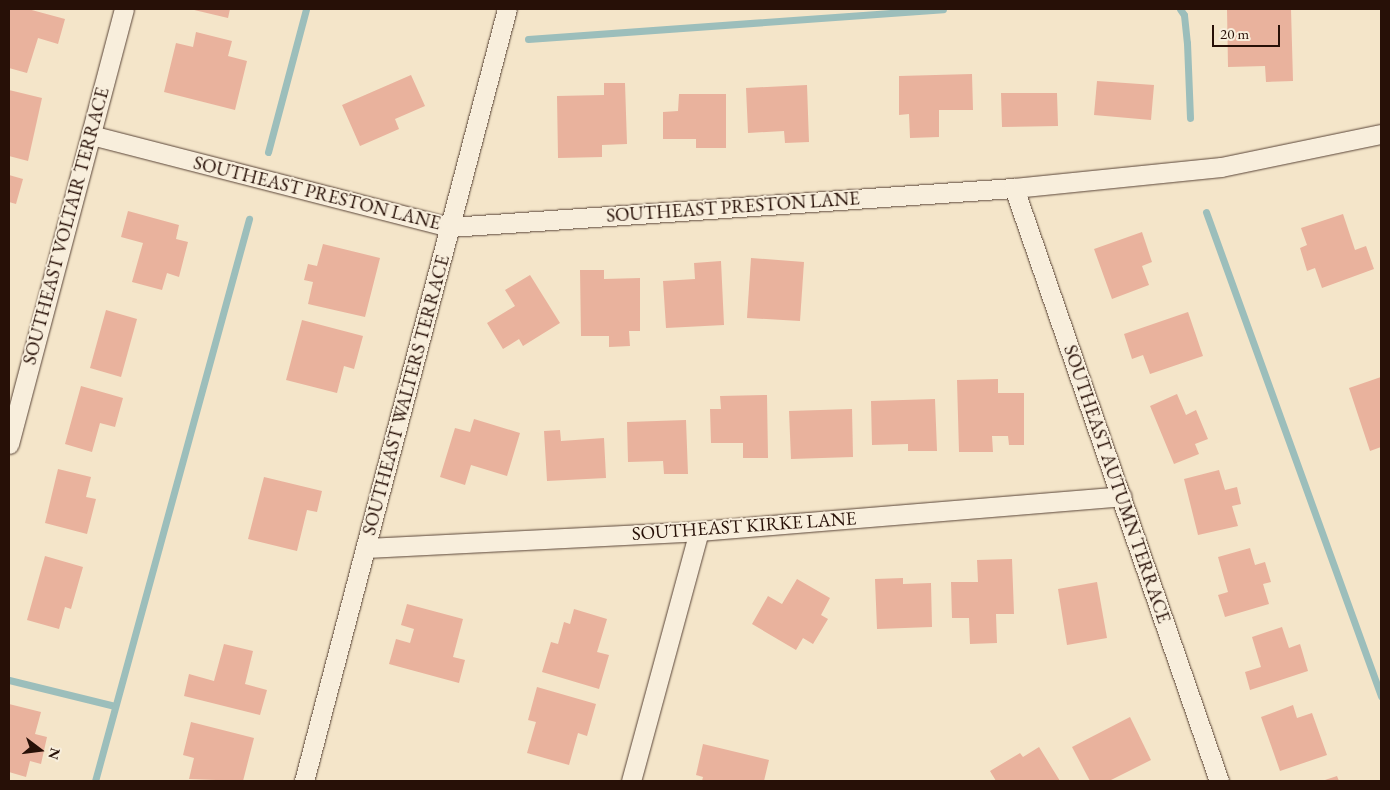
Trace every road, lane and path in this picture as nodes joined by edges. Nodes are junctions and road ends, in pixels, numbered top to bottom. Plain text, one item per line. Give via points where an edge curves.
1 (124, 9) edge
2 (507, 9) edge
3 (91, 134) junction
4 (1381, 134) edge
5 (1014, 188) junction
6 (450, 227) junction
7 (9, 444) edge
8 (1122, 496) junction
9 (699, 530) junction
10 (366, 548) junction
11 (304, 781) edge
12 (632, 781) edge
13 (1220, 781) edge

1 - 3 street, SOUTHEAST VOLTAIR TERRACE
2 - 6 street, SOUTHEAST WALTERS TERRACE
3 - 6 street, SOUTHEAST PRESTON LANE
3 - 7 street, SOUTHEAST VOLTAIR TERRACE
4 - 5 street, SOUTHEAST PRESTON LANE via 1221,167
5 - 6 street, SOUTHEAST PRESTON LANE
5 - 8 street, SOUTHEAST AUTUMN TERRACE
6 - 10 street, SOUTHEAST WALTERS TERRACE
8 - 9 street, SOUTHEAST KIRKE LANE
8 - 13 street, SOUTHEAST AUTUMN TERRACE
9 - 10 street, SOUTHEAST KIRKE LANE
9 - 12 street
10 - 11 street, SOUTHEAST WALTERS TERRACE

